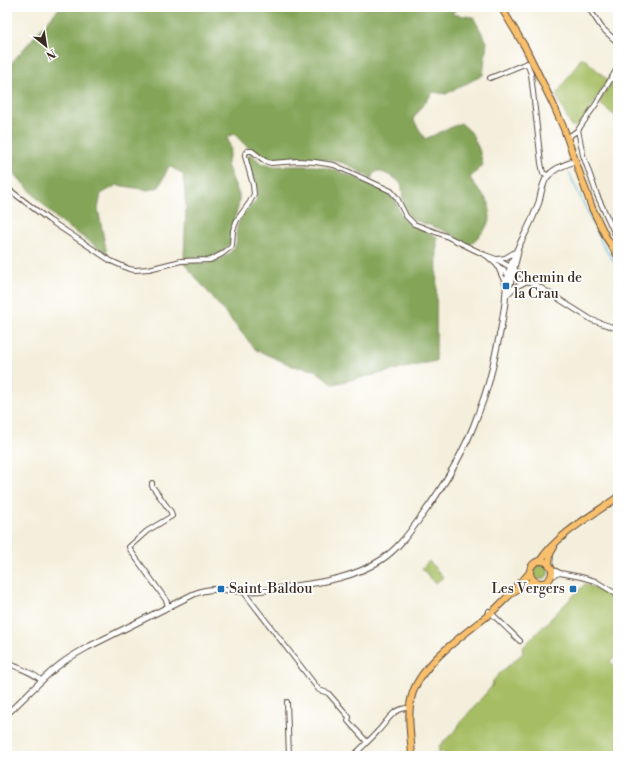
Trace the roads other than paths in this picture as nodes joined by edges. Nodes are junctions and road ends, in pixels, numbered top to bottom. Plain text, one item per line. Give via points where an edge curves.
1 (501, 7) edge
2 (588, 7) edge
3 (618, 43) edge
4 (618, 67) edge
5 (490, 78) dead end
6 (578, 130) junction
7 (567, 138) junction
8 (575, 161) junction
9 (548, 176) junction
10 (7, 188) edge
11 (618, 241) edge
12 (521, 243) junction
13 (515, 252) junction
14 (485, 255) junction
15 (618, 256) edge
16 (496, 259) junction
17 (497, 265) junction
18 (512, 268) junction
19 (510, 276) junction
20 (529, 282) junction
21 (506, 286) junction
22 (508, 294) junction
23 (505, 301) junction
24 (618, 329) edge
25 (152, 483) dead end
26 (618, 497) edge
27 (560, 539) junction
28 (540, 561) junction
29 (551, 570) junction
30 (530, 572) junction
31 (535, 581) junction
32 (244, 591) junction
33 (618, 595) edge
34 (168, 606) junction
35 (490, 612) junction
36 (520, 641) dead end
37 (7, 662) edge
38 (42, 681) junction
39 (287, 702) dead end
40 (410, 708) junction
41 (7, 714) edge
42 (367, 742) junction
43 (290, 756) edge
44 (353, 756) edge
45 (412, 756) edge

1 - 7 main road via 517,32 554,104
2 - 3 street via 602,28
4 - 6 street
5 - 9 street via 527,63 531,74 541,163 543,173
6 - 7 street
6 - 11 street via 583,155 595,190
7 - 8 main road
8 - 9 street
8 - 15 main road via 596,216
9 - 12 street
10 - 14 street via 79,240 111,261 129,269 156,268 181,261 206,261 218,256 232,245 237,220 253,198 253,185 245,156 250,150 272,163 315,162 340,167 391,191 414,224
12 - 13 street
12 - 18 street
13 - 16 street via 505,258
13 - 18 street
14 - 16 street
14 - 17 street
16 - 18 street
17 - 19 street
17 - 21 street
18 - 19 street
18 - 20 street
19 - 20 street
19 - 21 street
19 - 22 street
20 - 22 street via 514,288
20 - 24 street via 592,320
21 - 23 street
22 - 23 street
23 - 32 street via 500,336 479,414 441,487 401,542 372,565 338,579 262,591
25 - 34 street via 172,516 147,531 129,547
26 - 27 main road
27 - 28 main road via 548,549
27 - 29 main road via 550,554
28 - 29 main road via 545,562
28 - 30 main road via 532,565
29 - 31 main road via 548,580 543,583
29 - 33 street via 595,581
30 - 31 main road
30 - 35 main road via 505,594
31 - 35 main road via 518,588
32 - 34 street via 199,591
32 - 42 street via 319,690 328,693 349,716 348,721
34 - 38 street via 80,651 61,663
35 - 36 street
35 - 40 main road via 438,656 418,682
37 - 38 street
38 - 41 street
39 - 43 street
40 - 42 street via 402,708 393,713
40 - 45 main road
42 - 44 street

